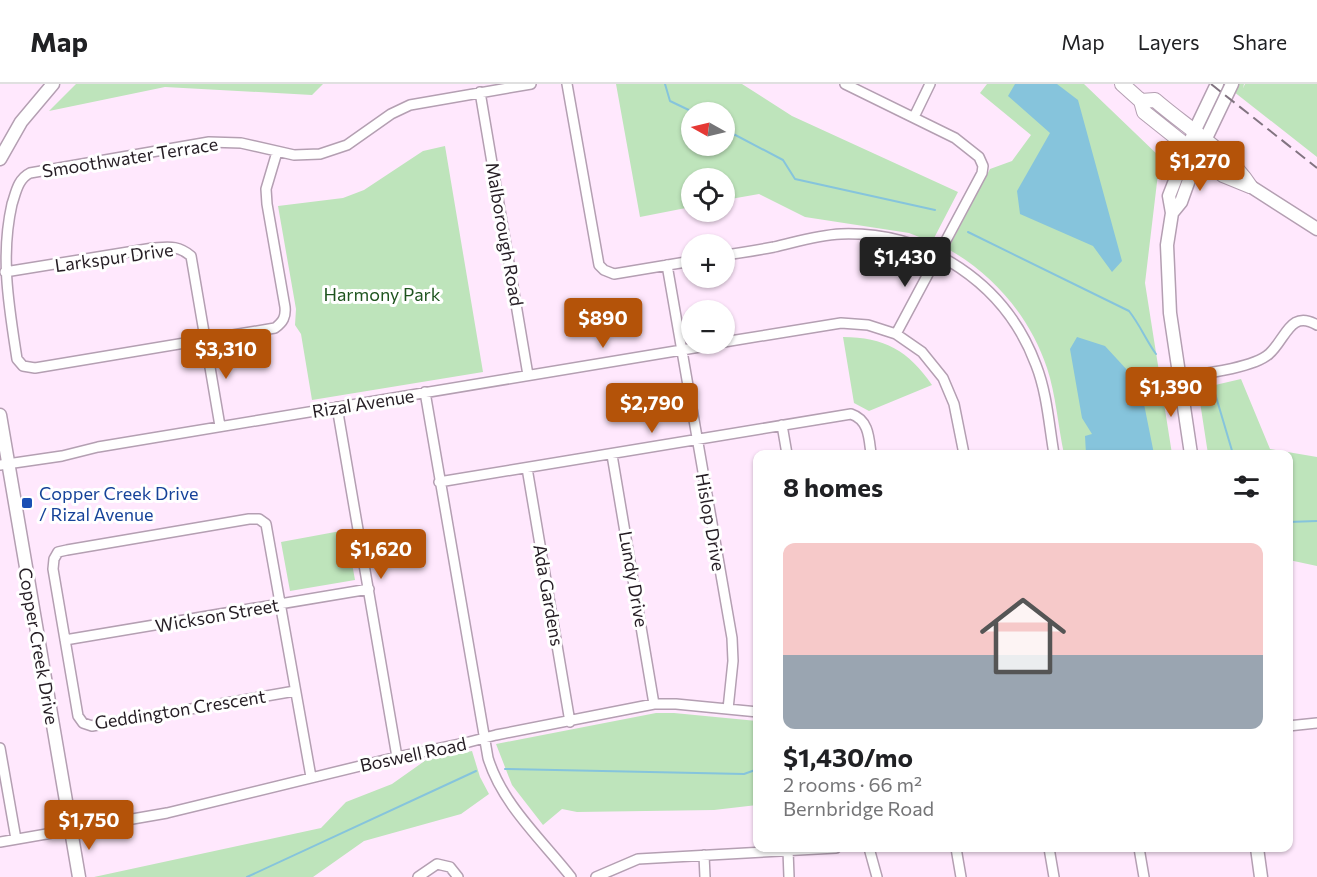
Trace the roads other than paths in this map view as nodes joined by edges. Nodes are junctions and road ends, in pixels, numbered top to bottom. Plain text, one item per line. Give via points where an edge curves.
1 (53, 84) edge
2 (531, 84) edge
3 (567, 84) edge
4 (845, 84) edge
5 (930, 84) edge
6 (1122, 84) edge
7 (1217, 84) edge
8 (1232, 84) edge
9 (480, 92) junction
10 (1141, 100) junction
11 (914, 117) junction
12 (1199, 137) junction
13 (1193, 151) junction
14 (277, 152) junction
15 (0, 159) edge
16 (1250, 186) junction
17 (1317, 229) edge
18 (735, 253) edge
19 (938, 255) junction
20 (681, 263) edge
21 (667, 265) junction
22 (5, 272) junction
23 (1317, 325) edge
24 (896, 334) junction
25 (206, 339) junction
26 (735, 340) edge
27 (681, 344) edge
28 (681, 350) edge
29 (683, 354) edge
30 (528, 375) junction
31 (1180, 377) junction
32 (425, 392) junction
33 (337, 407) junction
34 (0, 415) edge
35 (782, 425) junction
36 (220, 426) junction
37 (697, 440) junction
38 (786, 450) edge
39 (871, 450) edge
40 (963, 450) edge
41 (1053, 450) edge
42 (1190, 450) edge
43 (612, 455) junction
44 (4, 465) edge
45 (527, 468) junction
46 (440, 482) junction
47 (369, 589) junction
48 (281, 604) junction
49 (65, 640) junction
50 (295, 691) junction
51 (654, 704) junction
52 (728, 710) junction
53 (753, 712) edge
54 (570, 722) junction
55 (1317, 723) edge
56 (1293, 725) edge
57 (484, 738) junction
58 (0, 748) edge
59 (397, 757) junction
60 (311, 777) junction
61 (70, 830) junction
62 (16, 839) junction
63 (0, 842) edge
64 (754, 852) edge
65 (788, 852) edge
66 (870, 852) edge
67 (957, 852) edge
68 (1050, 852) edge
69 (1140, 852) edge
70 (1258, 852) edge
71 (704, 855) junction
72 (79, 877) edge
73 (418, 877) edge
74 (458, 877) edge
75 (571, 877) edge
76 (596, 877) edge
77 (705, 877) edge
78 (789, 877) edge
79 (877, 877) edge
80 (961, 877) edge
81 (1054, 877) edge
82 (1144, 877) edge
83 (1261, 877) edge

1 - 15 street via 21,122
2 - 9 street, Smoothwater Terrace
3 - 21 street via 599,265 614,274
4 - 11 street
5 - 11 street
6 - 10 main road
7 - 12 street
8 - 12 street
9 - 14 street, Smoothwater Terrace via 402,108 347,145 328,152 303,156
9 - 30 street, Malborough Road
10 - 12 main road via 1155,100
10 - 13 main road via 1144,112
11 - 19 street via 962,143 983,166
12 - 13 street
12 - 16 main road via 1243,175
13 - 16 main road via 1223,175
13 - 31 street via 1169,196 1170,314
14 - 22 street, Smoothwater Terrace via 241,143 209,142 30,173 20,181 12,207
14 - 25 street, Smoothwater Terrace via 266,189 284,320 275,328
16 - 17 street
18 - 19 street via 848,234 896,239
19 - 24 street
19 - 41 street via 984,286 1020,330 1042,384
20 - 21 street
21 - 27 street, Hislop Drive
22 - 25 street, Larkspur Drive via 153,248 181,248 191,256
22 - 25 street, Smoothwater Terrace via 17,359 28,368
23 - 31 street via 1307,319 1293,323 1260,360
24 - 26 street via 868,325 841,323
24 - 40 street via 922,352 946,383
25 - 36 street, Larkspur Drive
28 - 30 street, Rizal Avenue
29 - 37 street, Hislop Drive
30 - 32 street, Rizal Avenue
31 - 42 street
32 - 33 street, Rizal Avenue
32 - 46 street
33 - 36 street, Rizal Avenue
33 - 47 street
34 - 44 street, Copper Creek Drive
35 - 37 street
35 - 38 street
35 - 39 street via 856,416 867,428
36 - 44 street, Rizal Avenue
37 - 43 street
37 - 52 street, Hislop Drive via 732,638
43 - 45 street
43 - 51 street, Lundy Drive
44 - 61 street, Copper Creek Drive
45 - 46 street
45 - 54 street, Ada Gardens
46 - 57 street
47 - 48 street, Wickson Street
47 - 59 street
48 - 49 street, Wickson Street
48 - 49 street, Geddington Crescent via 266,524 249,519 58,552 53,569
48 - 50 street, Geddington Crescent
49 - 50 street, Geddington Crescent via 78,716 82,723 92,726
50 - 60 street, Geddington Crescent
51 - 52 street, Boswell Road
51 - 54 street, Boswell Road
52 - 53 street, Boswell Road
54 - 57 street, Boswell Road
55 - 56 street
57 - 59 street, Boswell Road
57 - 75 street via 491,766 504,792
58 - 62 street
59 - 60 street, Boswell Road
60 - 61 street, Boswell Road via 167,813
61 - 62 street, Boswell Road
61 - 72 street, Copper Creek Drive
62 - 63 street, Boswell Road
64 - 71 street
65 - 78 street
66 - 79 street
67 - 80 street
68 - 81 street
69 - 82 street
70 - 83 street
71 - 76 street via 633,860
71 - 77 street
73 - 74 street via 437,864 444,864

